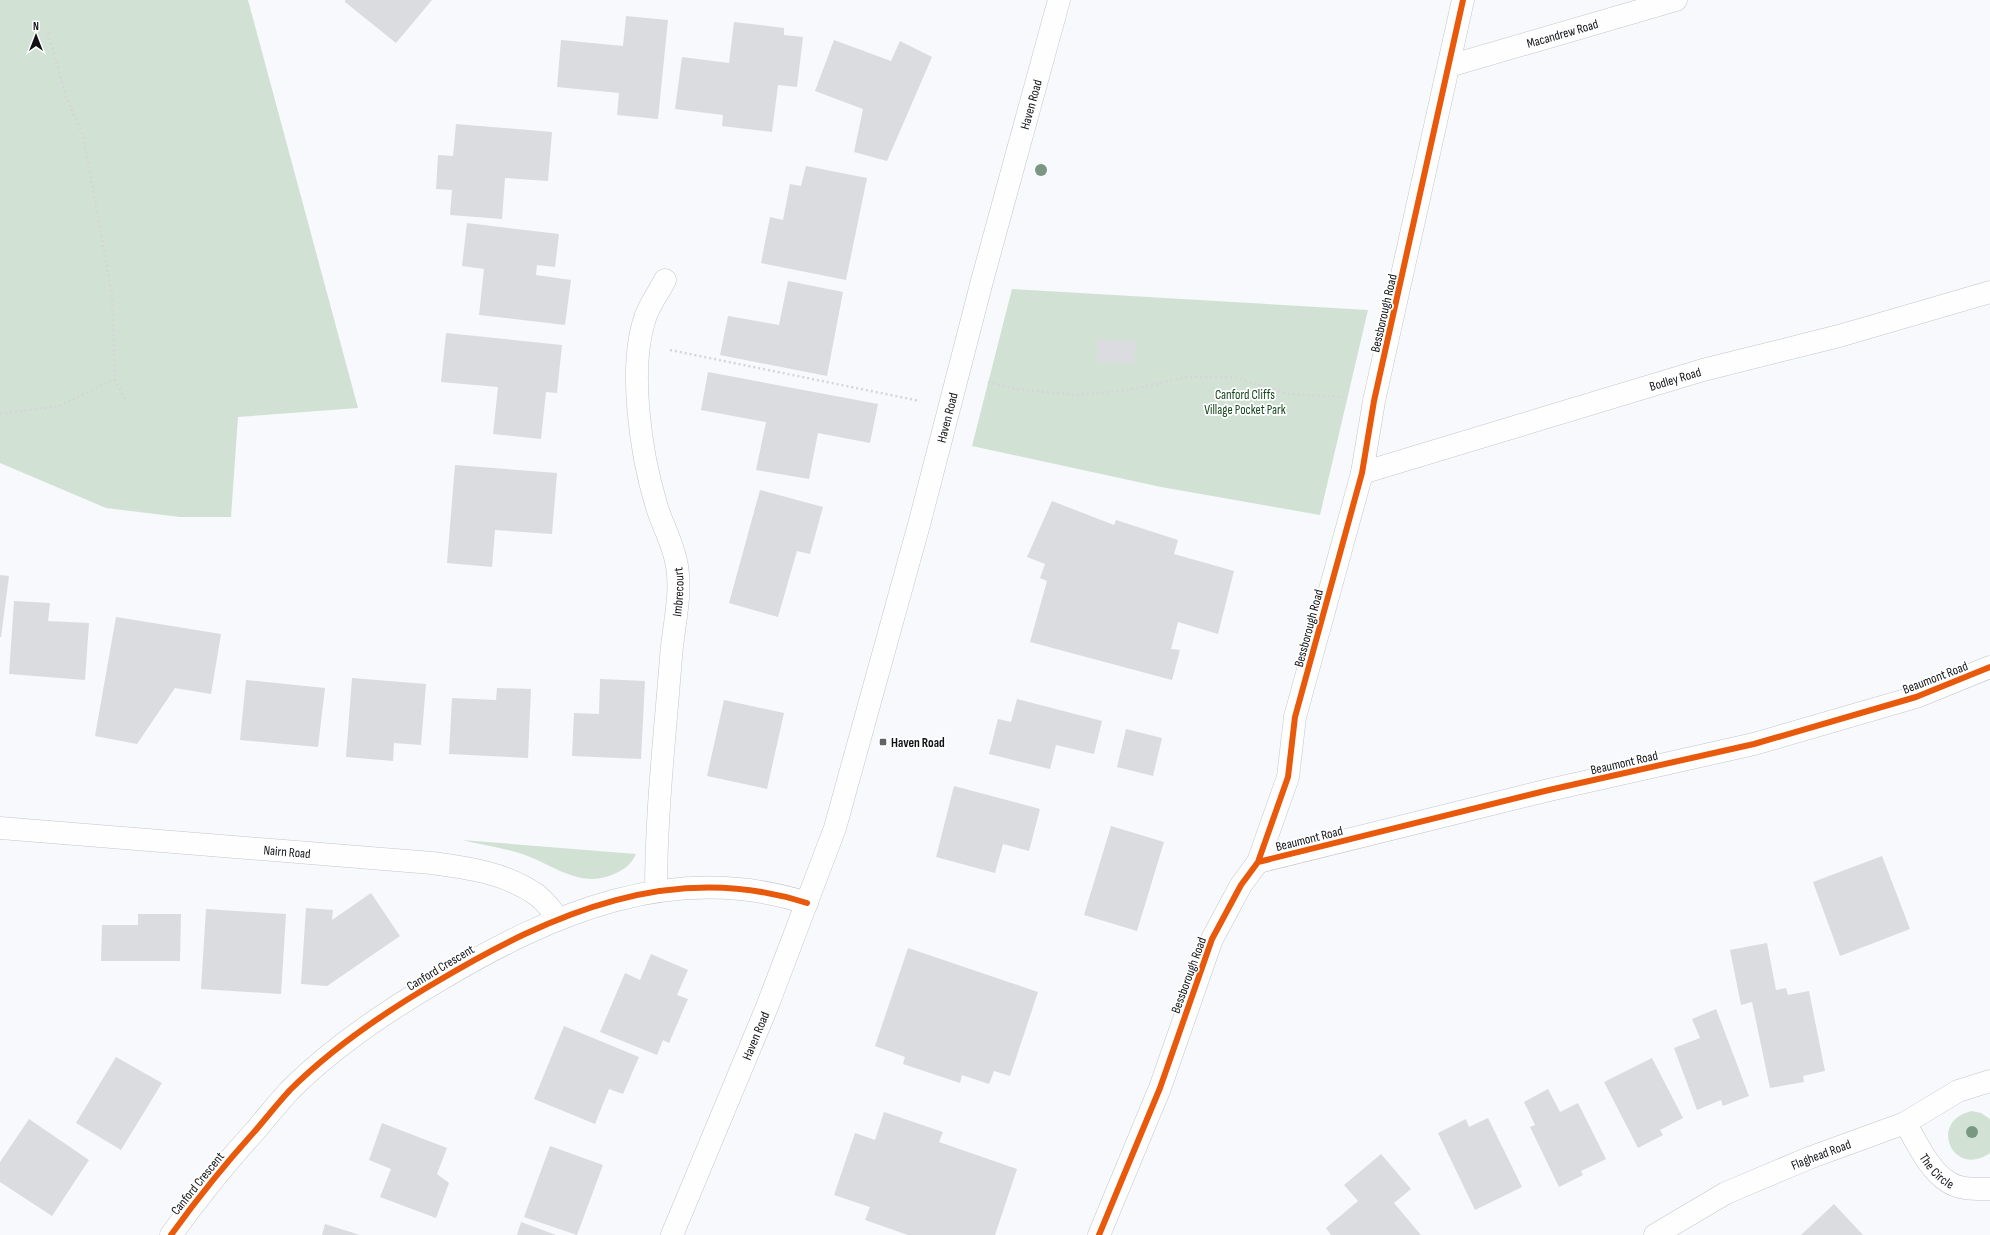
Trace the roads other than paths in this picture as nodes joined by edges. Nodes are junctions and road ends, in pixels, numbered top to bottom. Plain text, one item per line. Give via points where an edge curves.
1 (1058, 0) edge
2 (1463, 0) edge
3 (1676, 0) edge
4 (1449, 66) junction
5 (665, 280) dead end
6 (1990, 292) edge
7 (1362, 473) junction
8 (1990, 667) edge
9 (0, 828) edge
10 (1258, 862) junction
11 (656, 891) junction
12 (807, 903) junction
13 (558, 918) junction
14 (1990, 1081) edge
15 (1905, 1123) junction
16 (1990, 1189) edge
17 (171, 1235) edge
18 (672, 1235) edge
19 (1099, 1235) edge
20 (1655, 1235) edge

1 - 12 street, Haven Road via 918,529 835,828
2 - 4 street, Bessborough Road
3 - 4 street, Macandrew Road
4 - 7 street, Bessborough Road via 1374,401
5 - 11 street, Imbrecourt via 645,318 640,344 638,396 644,459 656,506 677,566 677,598 656,848
6 - 7 street, Bodley Road via 1839,336 1703,370
7 - 10 street, Bessborough Road via 1295,717 1288,777
8 - 10 street, Beaumont Road via 1916,697 1754,744 1549,790
9 - 13 street, Nairn Road via 432,863 477,869 508,879 538,896
10 - 19 street, Bessborough Road via 1241,885 1212,939 1160,1088
11 - 12 street, Canford Crescent via 708,887 751,889 778,893
11 - 13 street, Canford Crescent via 611,901
12 - 18 street, Haven Road via 735,1088
13 - 17 street, Canford Crescent via 482,954 415,994 349,1039 290,1090 187,1212
14 - 15 street, Flaghead Road via 1958,1091
15 - 16 street, The Circle via 1932,1165 1948,1182 1969,1189
15 - 20 street, Flaghead Road via 1809,1158 1726,1193

